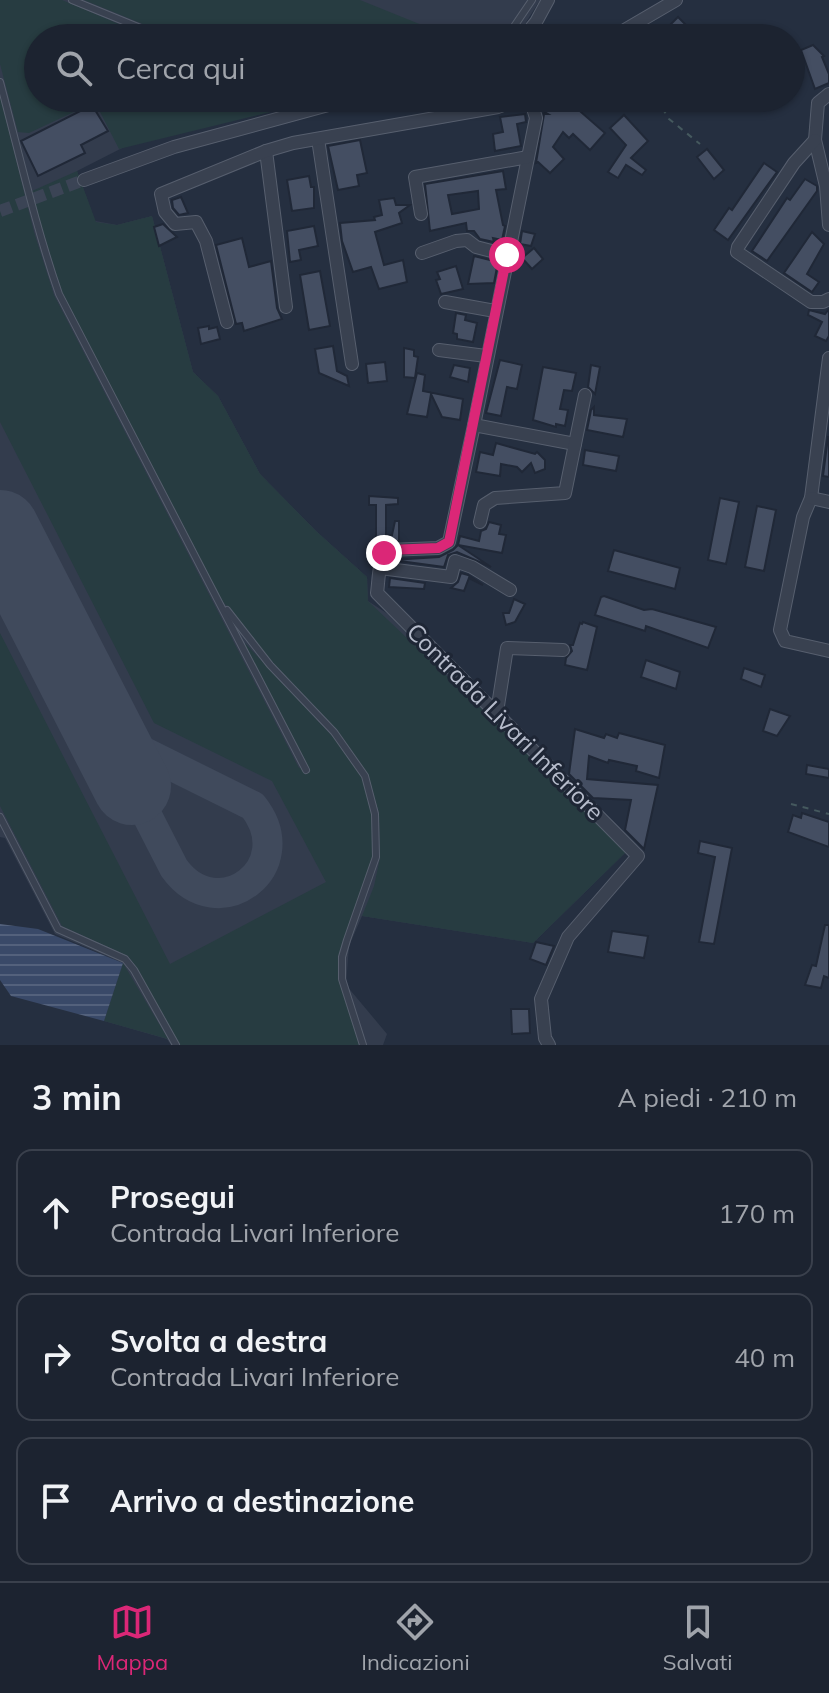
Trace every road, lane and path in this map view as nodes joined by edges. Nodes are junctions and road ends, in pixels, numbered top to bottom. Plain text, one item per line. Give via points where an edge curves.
1 (72, 0) edge
2 (532, 0) edge
3 (548, 0) edge
4 (676, 0) edge
5 (131, 24) edge
6 (516, 24) edge
7 (534, 24) edge
8 (635, 24) edge
9 (0, 82) edge
10 (829, 94) edge
11 (303, 112) edge
12 (470, 112) edge
13 (534, 112) edge
14 (665, 112) edge
15 (318, 139) junction
16 (815, 140) junction
17 (700, 144) dead end
18 (266, 151) junction
19 (528, 157) junction
20 (84, 180) tunnel mouth
21 (421, 214) dead end
22 (829, 225) edge
23 (422, 253) dead end
24 (507, 255) junction
25 (829, 299) edge
26 (445, 302) dead end
27 (286, 307) dead end
28 (495, 311) junction
29 (227, 322) dead end
30 (439, 350) dead end
31 (486, 356) junction
32 (829, 358) edge
33 (352, 364) dead end
34 (585, 395) dead end
35 (474, 425) junction
36 (575, 444) junction
37 (811, 498) junction
38 (829, 502) edge
39 (480, 522) dead end
40 (380, 568) junction
41 (510, 590) dead end
42 (217, 598) junction
43 (563, 650) dead end
44 (829, 651) edge
45 (497, 712) junction
46 (306, 770) dead end
47 (791, 804) dead end
48 (829, 814) edge
49 (0, 817) edge
50 (176, 1045) edge
51 (363, 1045) edge
52 (549, 1045) edge

1 - 5 lane
2 - 6 lane
3 - 7 street
4 - 8 street
9 - 42 lane via 37,231 59,294
10 - 16 street via 818,103
11 - 20 street via 174,147
12 - 15 street
13 - 19 street
14 - 17 path
15 - 18 street
15 - 33 street
16 - 22 street
16 - 25 street via 794,163 737,252 811,302
18 - 27 street
18 - 29 street via 161,194 175,224 196,222 206,241
19 - 21 street via 415,177
19 - 24 street
23 - 24 street via 467,240
24 - 28 street
26 - 28 street
28 - 31 street
30 - 31 street
31 - 35 street
32 - 37 street
34 - 36 street
35 - 36 street
35 - 40 street via 449,542 438,548 388,550
36 - 39 street via 565,493 495,498 484,505
37 - 38 street
37 - 44 street via 780,630 785,641
40 - 41 street via 451,577 455,561
40 - 45 street, Contrada Livari Inferiore via 377,593
42 - 46 lane
42 - 51 lane via 270,665 334,732 365,776 375,814 376,857 345,948 342,979
43 - 45 street via 507,648
45 - 52 street, Contrada Livari Inferiore via 638,856 568,937 541,999
47 - 48 path
49 - 50 lane via 58,929 125,959

